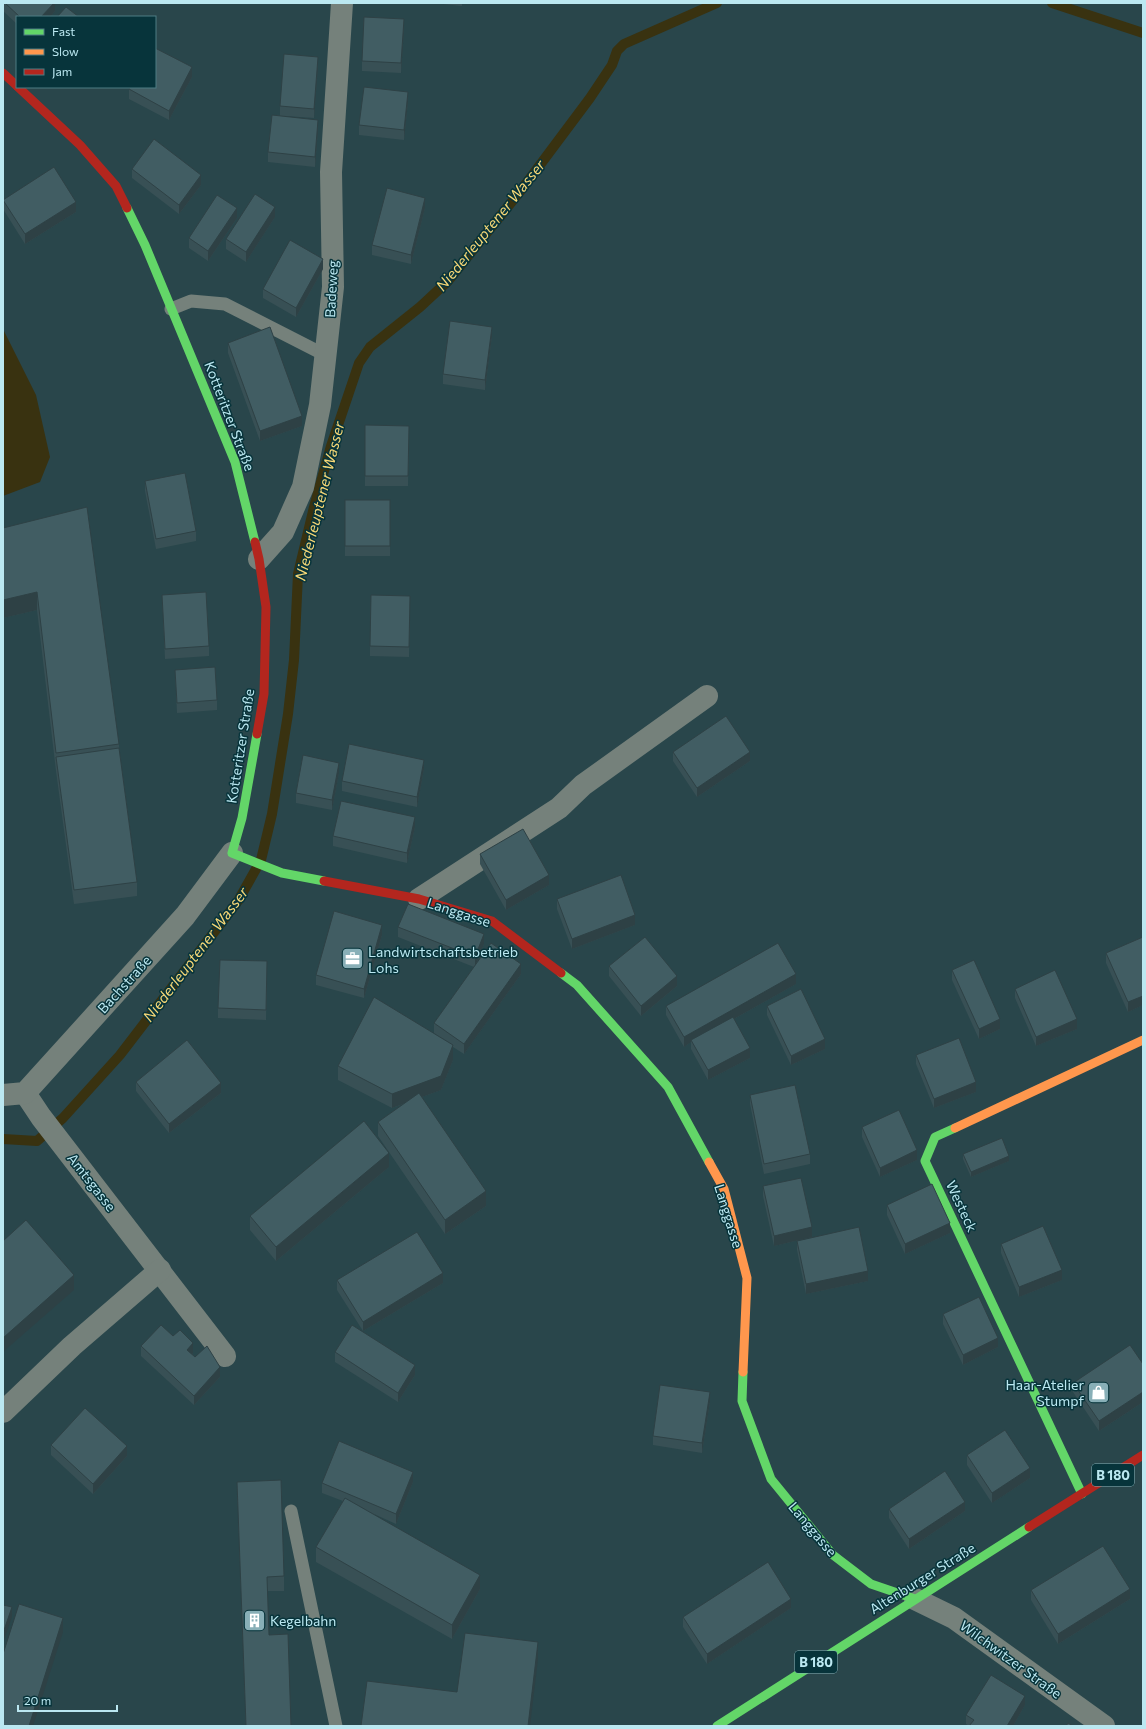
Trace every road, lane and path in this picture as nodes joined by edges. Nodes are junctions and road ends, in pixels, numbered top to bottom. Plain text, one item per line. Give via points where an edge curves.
1 (342, 3) edge
2 (3, 73) edge
3 (16, 84) edge
4 (20, 88) edge
5 (171, 309) junction
6 (325, 355) junction
7 (259, 559) junction
8 (707, 696) dead end
9 (239, 855) junction
10 (419, 899) junction
11 (1143, 1040) edge
12 (25, 1094) junction
13 (3, 1095) edge
14 (160, 1270) junction
15 (225, 1356) dead end
16 (3, 1412) edge
17 (1143, 1456) edge
18 (1082, 1494) junction
19 (291, 1511) dead end
20 (915, 1599) junction
21 (336, 1726) edge
22 (717, 1726) edge
23 (1104, 1726) edge

1 - 6 street, Badeweg via 331,172 333,287
2 - 3 street, Kotteritzer Straße
4 - 5 street, Kotteritzer Straße via 80,145 116,186 145,245
5 - 6 lane via 191,301 225,304
5 - 7 street, Kotteritzer Straße via 235,462
6 - 7 street, Badeweg via 320,405 303,487 283,532
7 - 9 street, Kotteritzer Straße via 266,607 264,694 242,818
8 - 10 street, Langgasse via 583,785 559,808
9 - 10 street, Langgasse via 282,872
9 - 12 street, Bachstraße
10 - 20 street, Langgasse via 492,921 577,986 668,1087 724,1189 747,1278 742,1401 771,1479 832,1555 871,1584
11 - 18 street, Westeck via 935,1137 925,1161
12 - 13 street
12 - 14 street, Amtsgasse
14 - 15 street, Amtsgasse
14 - 16 street via 72,1346
17 - 18 street, Altenburger Straße / B 180
18 - 20 street, Altenburger Straße / B 180
19 - 21 lane
20 - 22 street, Altenburger Straße / B 180
20 - 23 street, Wilchwitzer Straße via 954,1618

